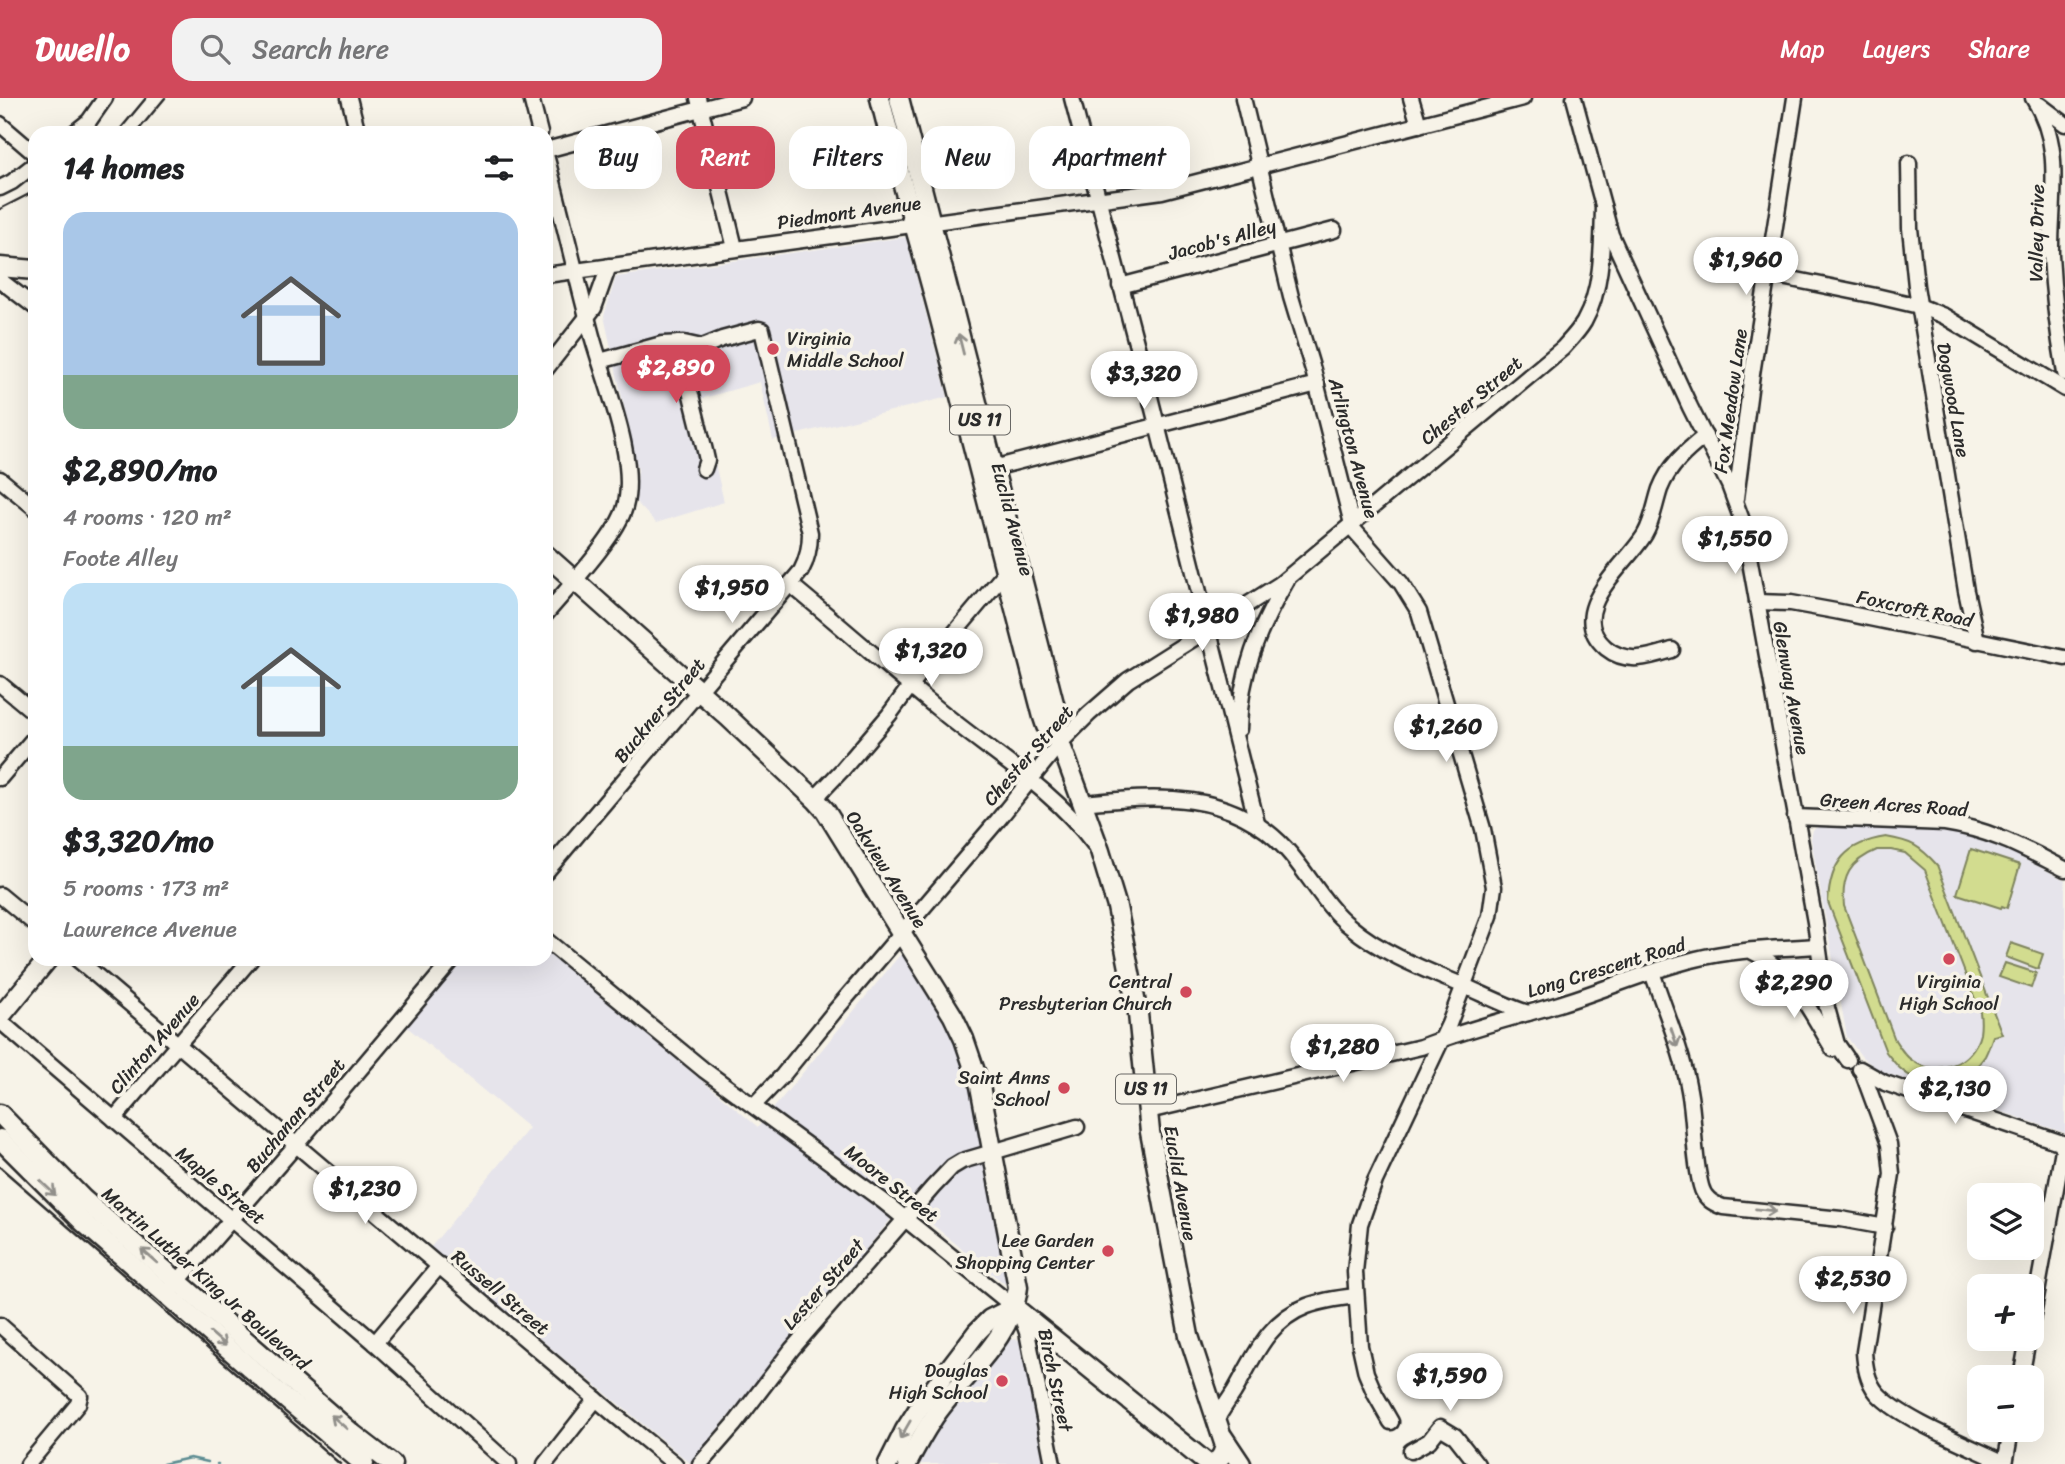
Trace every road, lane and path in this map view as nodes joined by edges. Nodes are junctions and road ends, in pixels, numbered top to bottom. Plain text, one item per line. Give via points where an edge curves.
1 (349, 98) edge
2 (531, 98) edge
3 (742, 98) edge
4 (880, 98) edge
5 (899, 98) edge
6 (1072, 98) edge
7 (1243, 98) edge
8 (1411, 98) edge
9 (1523, 98) edge
10 (1574, 98) edge
11 (1795, 98) edge
12 (103, 99) edge
13 (2034, 100) edge
14 (699, 103) edge
15 (0, 124) edge
16 (2065, 124) edge
17 (1419, 125) junction
18 (83, 126) edge
19 (356, 126) edge
20 (538, 126) edge
21 (28, 148) edge
22 (553, 150) edge
23 (1909, 163) dead end
24 (1260, 166) junction
25 (28, 169) edge
26 (0, 188) edge
27 (553, 195) edge
28 (1099, 200) junction
29 (1603, 206) junction
30 (931, 222) junction
31 (912, 224) junction
32 (1334, 230) dead end
33 (1279, 244) junction
34 (735, 248) junction
35 (609, 266) junction
36 (28, 270) edge
37 (576, 271) junction
38 (3, 272) edge
39 (553, 274) edge
40 (1767, 274) junction
41 (1120, 286) junction
42 (28, 299) edge
43 (1919, 306) junction
44 (587, 317) junction
45 (678, 343) junction
46 (553, 360) edge
47 (600, 361) junction
48 (2065, 373) edge
49 (1317, 384) junction
50 (965, 387) junction
51 (2065, 389) edge
52 (1157, 425) junction
53 (1705, 436) junction
54 (704, 469) dead end
55 (986, 470) junction
56 (1, 482) edge
57 (1736, 501) junction
58 (28, 503) edge
59 (1352, 524) junction
60 (553, 561) edge
61 (1011, 566) junction
62 (1289, 576) junction
63 (574, 580) junction
64 (790, 584) junction
65 (1757, 602) junction
66 (553, 606) edge
67 (1209, 629) junction
68 (1977, 641) junction
69 (1672, 650) dead end
70 (2065, 658) edge
71 (0, 684) edge
72 (911, 685) junction
73 (699, 692) junction
74 (28, 707) edge
75 (1060, 743) junction
76 (28, 745) edge
77 (1240, 748) junction
78 (0, 778) edge
79 (1029, 780) junction
80 (817, 801) junction
81 (1082, 803) junction
82 (1796, 817) junction
83 (1257, 823) junction
84 (1100, 851) junction
85 (553, 864) edge
86 (2065, 869) edge
87 (0, 895) edge
88 (28, 918) edge
89 (902, 934) junction
90 (553, 946) edge
91 (1818, 946) junction
92 (1750, 950) junction
93 (42, 966) edge
94 (85, 966) edge
95 (245, 966) edge
96 (447, 966) edge
97 (1651, 972) junction
98 (1464, 986) junction
99 (1528, 1013) junction
100 (0, 1019) edge
101 (1442, 1038) junction
102 (178, 1044) junction
103 (1848, 1060) junction
104 (1862, 1071) junction
105 (754, 1105) junction
106 (1147, 1111) junction
107 (0, 1114) edge
108 (114, 1119) junction
109 (1077, 1127) dead end
110 (0, 1139) edge
111 (2064, 1144) edge
112 (296, 1145) junction
113 (993, 1151) junction
114 (232, 1219) junction
115 (905, 1219) junction
116 (1885, 1227) junction
117 (440, 1265) junction
118 (2040, 1274) edge
119 (172, 1287) junction
120 (1356, 1297) junction
121 (1014, 1307) junction
122 (0, 1325) edge
123 (375, 1343) junction
124 (596, 1399) junction
125 (1216, 1420) junction
126 (1391, 1422) dead end
127 (1223, 1437) junction
128 (2009, 1442) edge
129 (1411, 1451) dead end
130 (1201, 1459) edge
131 (28, 1464) edge
132 (364, 1464) edge
133 (393, 1464) edge
134 (509, 1464) edge
135 (545, 1464) edge
136 (675, 1464) edge
137 (700, 1464) edge
138 (888, 1464) edge
139 (907, 1464) edge
140 (1053, 1464) edge
141 (1215, 1464) edge
142 (1241, 1464) edge
143 (1477, 1464) edge
144 (2005, 1464) edge

1 - 19 street
2 - 20 street
3 - 14 street
4 - 31 main road, Euclid Avenue / US 11
5 - 30 main road, Euclid Avenue / US 11
6 - 28 street
7 - 24 street, Arlington Avenue
8 - 17 street
9 - 17 street, Piedmont Avenue
10 - 29 street, Glenway Avenue
11 - 40 street, Fox Meadow Lane
12 - 18 street
13 - 16 street
13 - 48 street, Valley Drive via 2056,155 2052,270
14 - 22 street
14 - 34 street
15 - 21 street
17 - 24 street, Piedmont Avenue
23 - 43 street, Dogwood Lane via 1910,228
24 - 28 street, Piedmont Avenue via 1161,191
24 - 33 street, Arlington Avenue
25 - 26 street
27 - 37 street
28 - 30 street, Piedmont Avenue
28 - 41 street
29 - 53 street, Glenway Avenue via 1614,243
29 - 59 street, Chester Street via 1593,299 1577,332
30 - 31 street, Piedmont Avenue
50 -> 30 main road, Euclid Avenue / US 11
31 - 34 street, Piedmont Avenue
31 - 50 main road, Euclid Avenue / US 11
32 - 33 street, Jacob's Alley
33 - 41 street, Jacob's Alley
33 - 49 street, Arlington Avenue
34 - 35 street, Piedmont Avenue
35 - 37 street, Piedmont Avenue
35 - 44 street
36 - 38 main road
37 - 39 street, Piedmont Avenue
37 - 44 street
38 - 42 street
40 - 43 street
40 - 57 street, Fox Meadow Lane
41 - 52 street
43 - 51 street via 1976,334
43 - 68 street, Dogwood Lane
44 - 46 street
44 - 47 street
45 - 47 street
45 - 54 street via 707,460
45 - 64 street, Buckner Street via 702,347 759,329 764,333 810,533 806,561
47 - 63 street via 625,454 628,492 618,523
49 - 52 street
49 - 59 street, Arlington Avenue
50 - 55 main road, Euclid Avenue / US 11
52 - 55 street
52 - 67 street
53 - 57 street, Glenway Avenue
53 - 69 street via 1672,467 1644,536 1605,584 1592,614 1600,640 1617,654 1636,659
55 - 61 main road, Euclid Avenue / US 11
56 - 58 street
57 - 65 street, Glenway Avenue
59 - 62 street, Chester Street
59 - 98 street, Arlington Avenue via 1419,612 1483,829 1493,874 1493,903
60 - 63 main road, Oakview Avenue
61 - 72 street
61 - 75 main road, Euclid Avenue / US 11 via 1033,652 1043,717
62 - 67 street, Chester Street
62 - 77 street via 1264,621 1250,661 1239,717
63 - 66 street
63 - 73 main road, Oakview Avenue
64 - 72 street
64 - 73 street, Buckner Street
65 - 68 street, Foxcroft Road via 1791,603
65 - 82 street, Glenway Avenue
67 - 75 street, Chester Street via 1128,680
67 - 77 street
68 - 70 street, Foxcroft Road
71 - 74 street
72 - 79 street
72 - 80 street
73 - 80 main road, Oakview Avenue
73 - 85 street, Buckner Street
75 - 79 street, Chester Street
75 - 81 main road, Euclid Avenue / US 11
76 - 78 street
77 - 83 street
79 - 84 street via 1069,814
79 - 89 street, Chester Street
80 - 89 main road, Oakview Avenue
81 - 83 street, Long Crescent Road via 1197,801 1230,809
81 - 84 main road, Euclid Avenue / US 11
82 - 86 street, Green Acres Road via 1945,822 2004,838
82 - 91 street, Glenway Avenue
83 - 98 street, Long Crescent Road via 1287,850 1350,926 1383,948
84 - 106 main road, Euclid Avenue / US 11 via 1133,985
87 - 88 street
89 - 105 street, Chester Street
89 - 113 main road, Oakview Avenue via 964,1039
90 - 105 street, Moore Street via 704,1070
91 - 92 street, Long Crescent Road
91 - 103 street, Glenway Avenue via 1833,1031
92 - 97 street, Long Crescent Road
92 - 103 street via 1782,971 1832,1048
93 - 100 main road
94 - 102 street, Russell Street
95 - 102 street, Clinton Avenue
96 - 112 street, Buchanan Street
97 - 99 street, Long Crescent Road
97 -> 116 street via 1684,1066 1701,1186 1707,1198 1723,1207
98 - 99 street, Long Crescent Road
98 - 101 street, Arlington Avenue
99 - 101 street
100 - 108 street, Maple Street
101 - 106 street
101 - 120 street, Arlington Avenue via 1365,1209 1357,1250
102 - 108 street, Clinton Avenue
102 - 112 street, Russell Street
103 - 104 street
104 - 111 street
104 - 116 street via 1892,1157
105 - 115 street, Moore Street
106 - 125 main road, Euclid Avenue / US 11 via 1189,1336
119 -> 107 main road, Martin Luther King Jr Boulevard
108 - 114 street, Maple Street
109 - 113 street, Lester Street
110 -> 119 main road, Martin Luther King Jr Boulevard via 83,1222
111 - 118 street
112 - 114 street, Buchanan Street
112 - 117 street, Russell Street
113 - 115 street, Lester Street via 952,1167
113 - 121 main road, Oakview Avenue via 1018,1287
114 - 119 street, Buchanan Street
114 - 123 street, Maple Street
115 - 121 street, Moore Street
115 - 137 street, Lester Street
116 - 144 street via 1864,1352 1869,1379 1877,1393 1906,1413
117 - 123 street
117 - 124 street, Russell Street
119 -> 132 main road, Martin Luther King Jr Boulevard via 287,1400
133 -> 119 main road, Martin Luther King Jr Boulevard
120 - 125 street via 1321,1301 1275,1326
120 - 126 street, Arlington Avenue via 1364,1366
121 - 130 main road, Moore Street
121 -> 138 main road via 977,1332 919,1408
121 - 139 main road via 1007,1325 934,1416
121 - 140 street, Birch Street via 1027,1332
122 - 131 street via 80,1396
123 - 134 street, Maple Street
124 - 135 street
124 - 136 street, Russell Street
125 - 127 main road, Euclid Avenue / US 11
125 - 130 main road
127 - 141 main road via 1225,1446
127 - 142 main road, Euclid Avenue
128 - 144 street
129 - 143 street via 1429,1441 1440,1427 1455,1436

